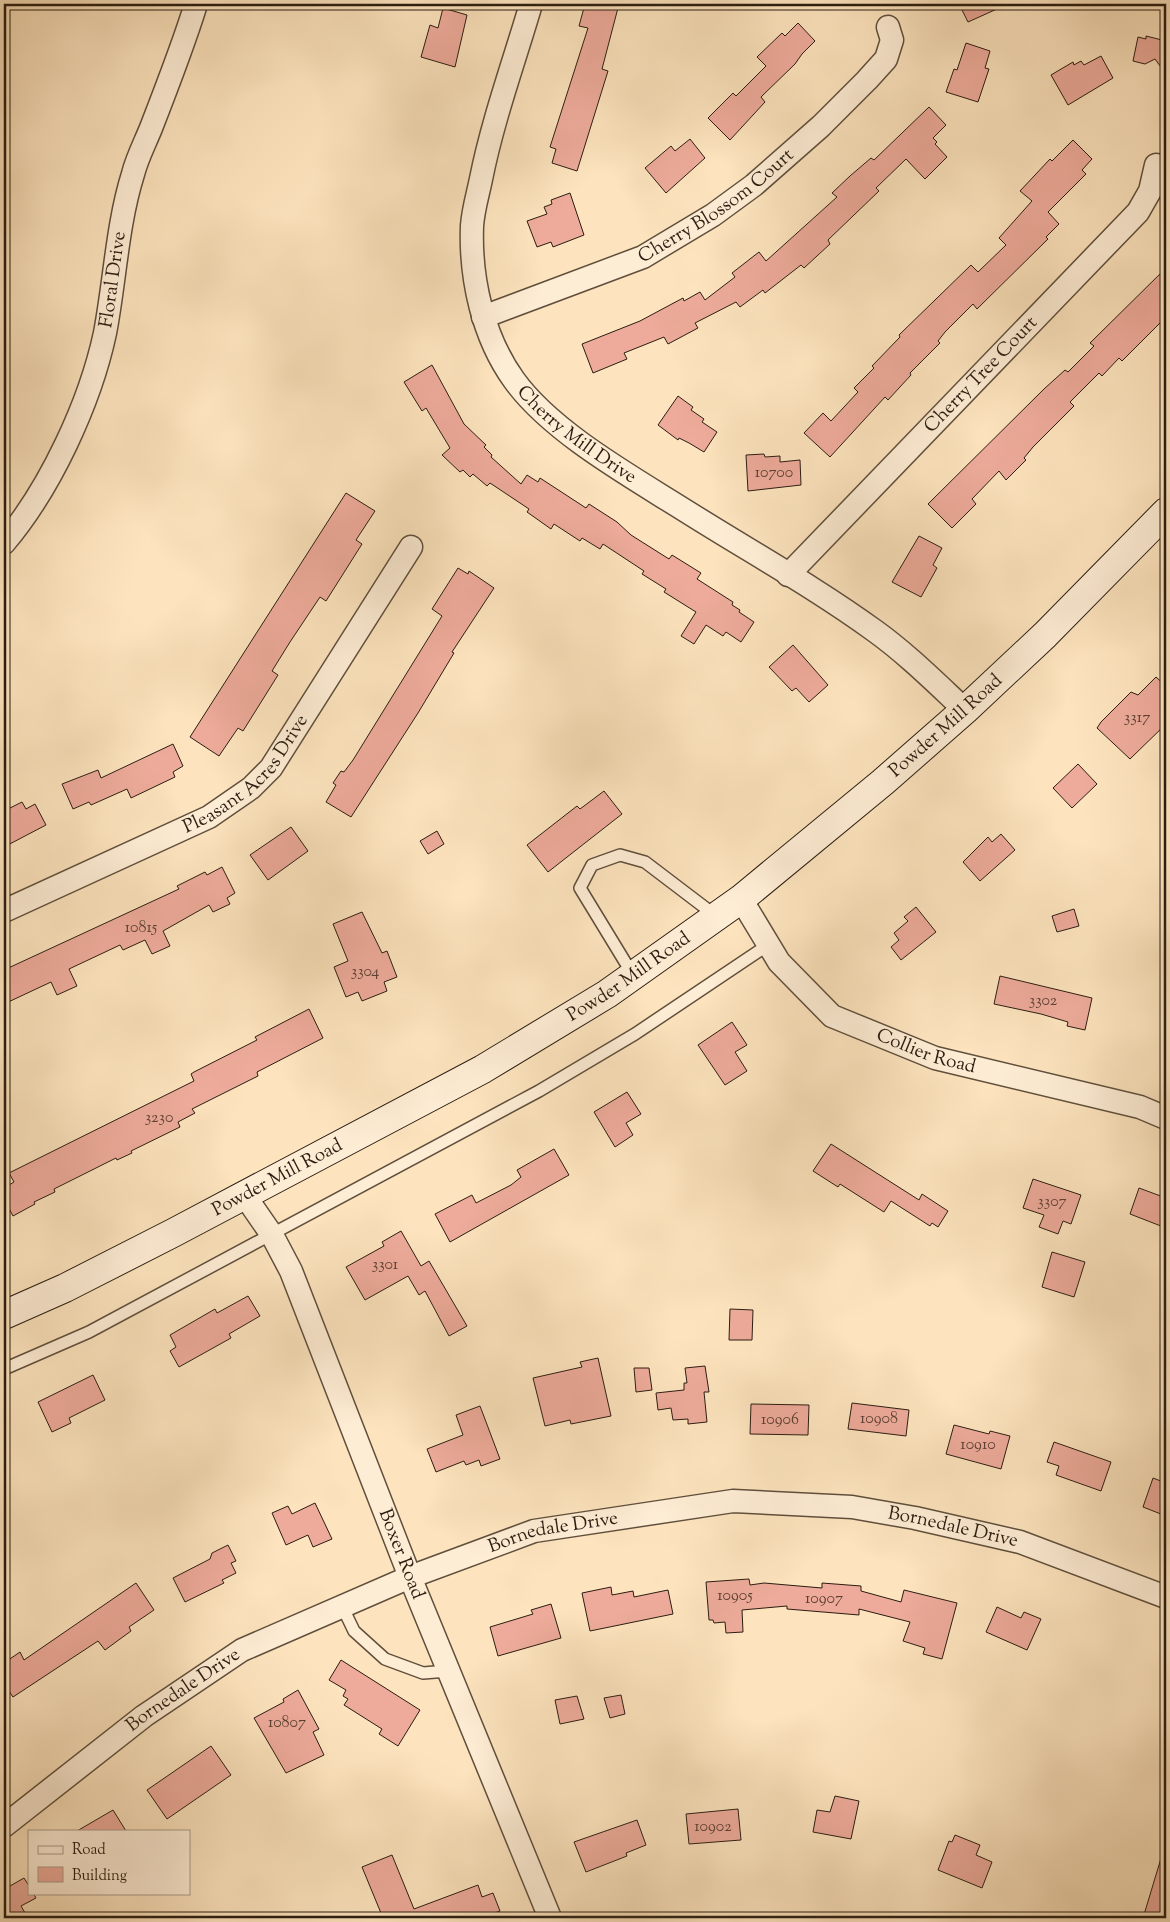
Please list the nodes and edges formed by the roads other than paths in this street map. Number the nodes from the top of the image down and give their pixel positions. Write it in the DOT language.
graph roads {
  1 [pos="196,4"];
  2 [pos="531,4"];
  3 [pos="888,27"];
  4 [pos="1156,165"];
  5 [pos="483,317"];
  6 [pos="1166,512"];
  7 [pos="4,542"];
  8 [pos="411,547"];
  9 [pos="788,575"];
  10 [pos="965,710"];
  11 [pos="741,899"];
  12 [pos="4,911"];
  13 [pos="716,916"];
  14 [pos="768,945"];
  15 [pos="634,975"];
  16 [pos="1166,1118"];
  17 [pos="245,1196"];
  18 [pos="272,1235"];
  19 [pos="4,1315"];
  20 [pos="4,1368"];
  21 [pos="410,1577"];
  22 [pos="1166,1597"];
  23 [pos="342,1606"];
  24 [pos="448,1671"];
  25 [pos="4,1826"];
  26 [pos="550,1918"];
  1 -- 7 [label="street, Floral Drive"];
  2 -- 5 [label="street, Cherry Mill Drive"];
  3 -- 5 [label="street, Cherry Blossom Court"];
  4 -- 9 [label="street, Cherry Tree Court"];
  5 -- 9 [label="street, Cherry Mill Drive"];
  6 -- 10 [label="main road, Powder Mill Road"];
  8 -- 12 [label="street, Pleasant Acres Drive"];
  9 -- 10 [label="street, Cherry Mill Drive"];
  10 -- 11 [label="main road, Powder Mill Road"];
  11 -- 13 [label="main road, Powder Mill Road"];
  11 -- 14 [label="street, Collier Road"];
  13 -- 15 [label="main road, Powder Mill Road"];
  13 -- 15 [label="lane"];
  14 -- 16 [label="street, Collier Road"];
  14 -- 18 [label="lane"];
  15 -- 17 [label="main road, Powder Mill Road"];
  17 -- 18 [label="street, Boxer Road"];
  17 -- 19 [label="main road, Powder Mill Road"];
  18 -- 20 [label="lane"];
  18 -- 21 [label="street, Boxer Road"];
  21 -- 22 [label="street, Bornedale Drive"];
  21 -- 23 [label="street, Bornedale Drive"];
  21 -- 24 [label="street, Boxer Road"];
  23 -- 24 [label="lane"];
  23 -- 25 [label="street, Bornedale Drive"];
  24 -- 26 [label="street, Boxer Road"];
}
